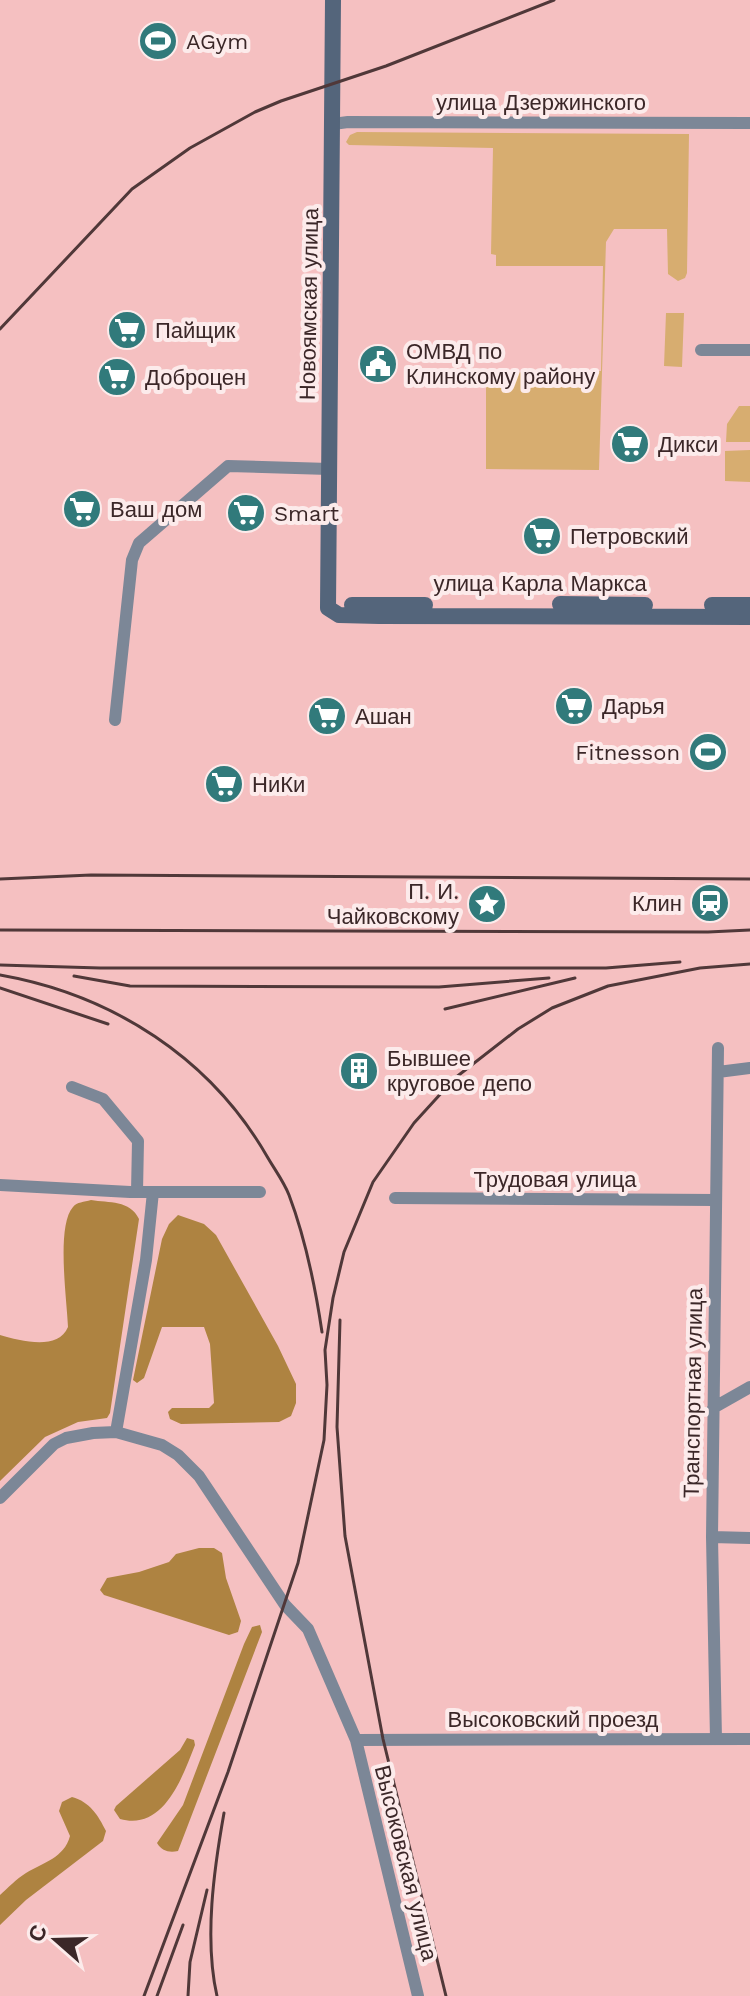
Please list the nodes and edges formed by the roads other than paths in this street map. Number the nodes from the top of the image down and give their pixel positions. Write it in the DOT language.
graph roads {
  1 [pos="333,0"];
  2 [pos="750,123"];
  3 [pos="333,124"];
  4 [pos="701,350"];
  5 [pos="750,350"];
  6 [pos="329,469"];
  7 [pos="750,605"];
  8 [pos="330,610"];
  9 [pos="750,617"];
  10 [pos="115,720"];
  11 [pos="718,1048"];
  12 [pos="750,1068"];
  13 [pos="718,1072"];
  14 [pos="72,1087"];
  15 [pos="0,1185"];
  16 [pos="137,1192"];
  17 [pos="153,1192"];
  18 [pos="260,1192"];
  19 [pos="395,1198"];
  20 [pos="715,1200"];
  21 [pos="750,1387"];
  22 [pos="713,1408"];
  23 [pos="116,1432"];
  24 [pos="0,1498"];
  25 [pos="712,1537"];
  26 [pos="750,1538"];
  27 [pos="716,1739"];
  28 [pos="750,1739"];
  29 [pos="356,1740"];
  30 [pos="418,1996"];
  1 -- 3 [label="street, Новоямская улица"];
  2 -- 3 [label="street, улица Дзержинского"];
  3 -- 6 [label="street, Новоямская улица"];
  4 -- 5 [label="street"];
  6 -- 8 [label="street, Новоямская улица"];
  6 -- 10 [label="street"];
  7 -- 8 [label="street, улица Карла Маркса"];
  8 -- 9 [label="street, улица Карла Маркса"];
  11 -- 13 [label="street, Транспортная улица"];
  12 -- 13 [label="street"];
  13 -- 20 [label="street, Транспортная улица"];
  14 -- 16 [label="street"];
  15 -- 16 [label="street"];
  16 -- 17 [label="street"];
  17 -- 18 [label="street"];
  17 -- 23 [label="street"];
  19 -- 20 [label="street, Трудовая улица"];
  20 -- 22 [label="street, Транспортная улица"];
  21 -- 22 [label="street"];
  22 -- 25 [label="street, Транспортная улица"];
  23 -- 24 [label="street"];
  23 -- 29 [label="street, Высоковская улица"];
  25 -- 26 [label="street"];
  25 -- 27 [label="street, Транспортная улица"];
  27 -- 28 [label="street, Высоковский проезд"];
  27 -- 29 [label="street, Высоковский проезд"];
  29 -- 30 [label="street, Высоковская улица"];
}
